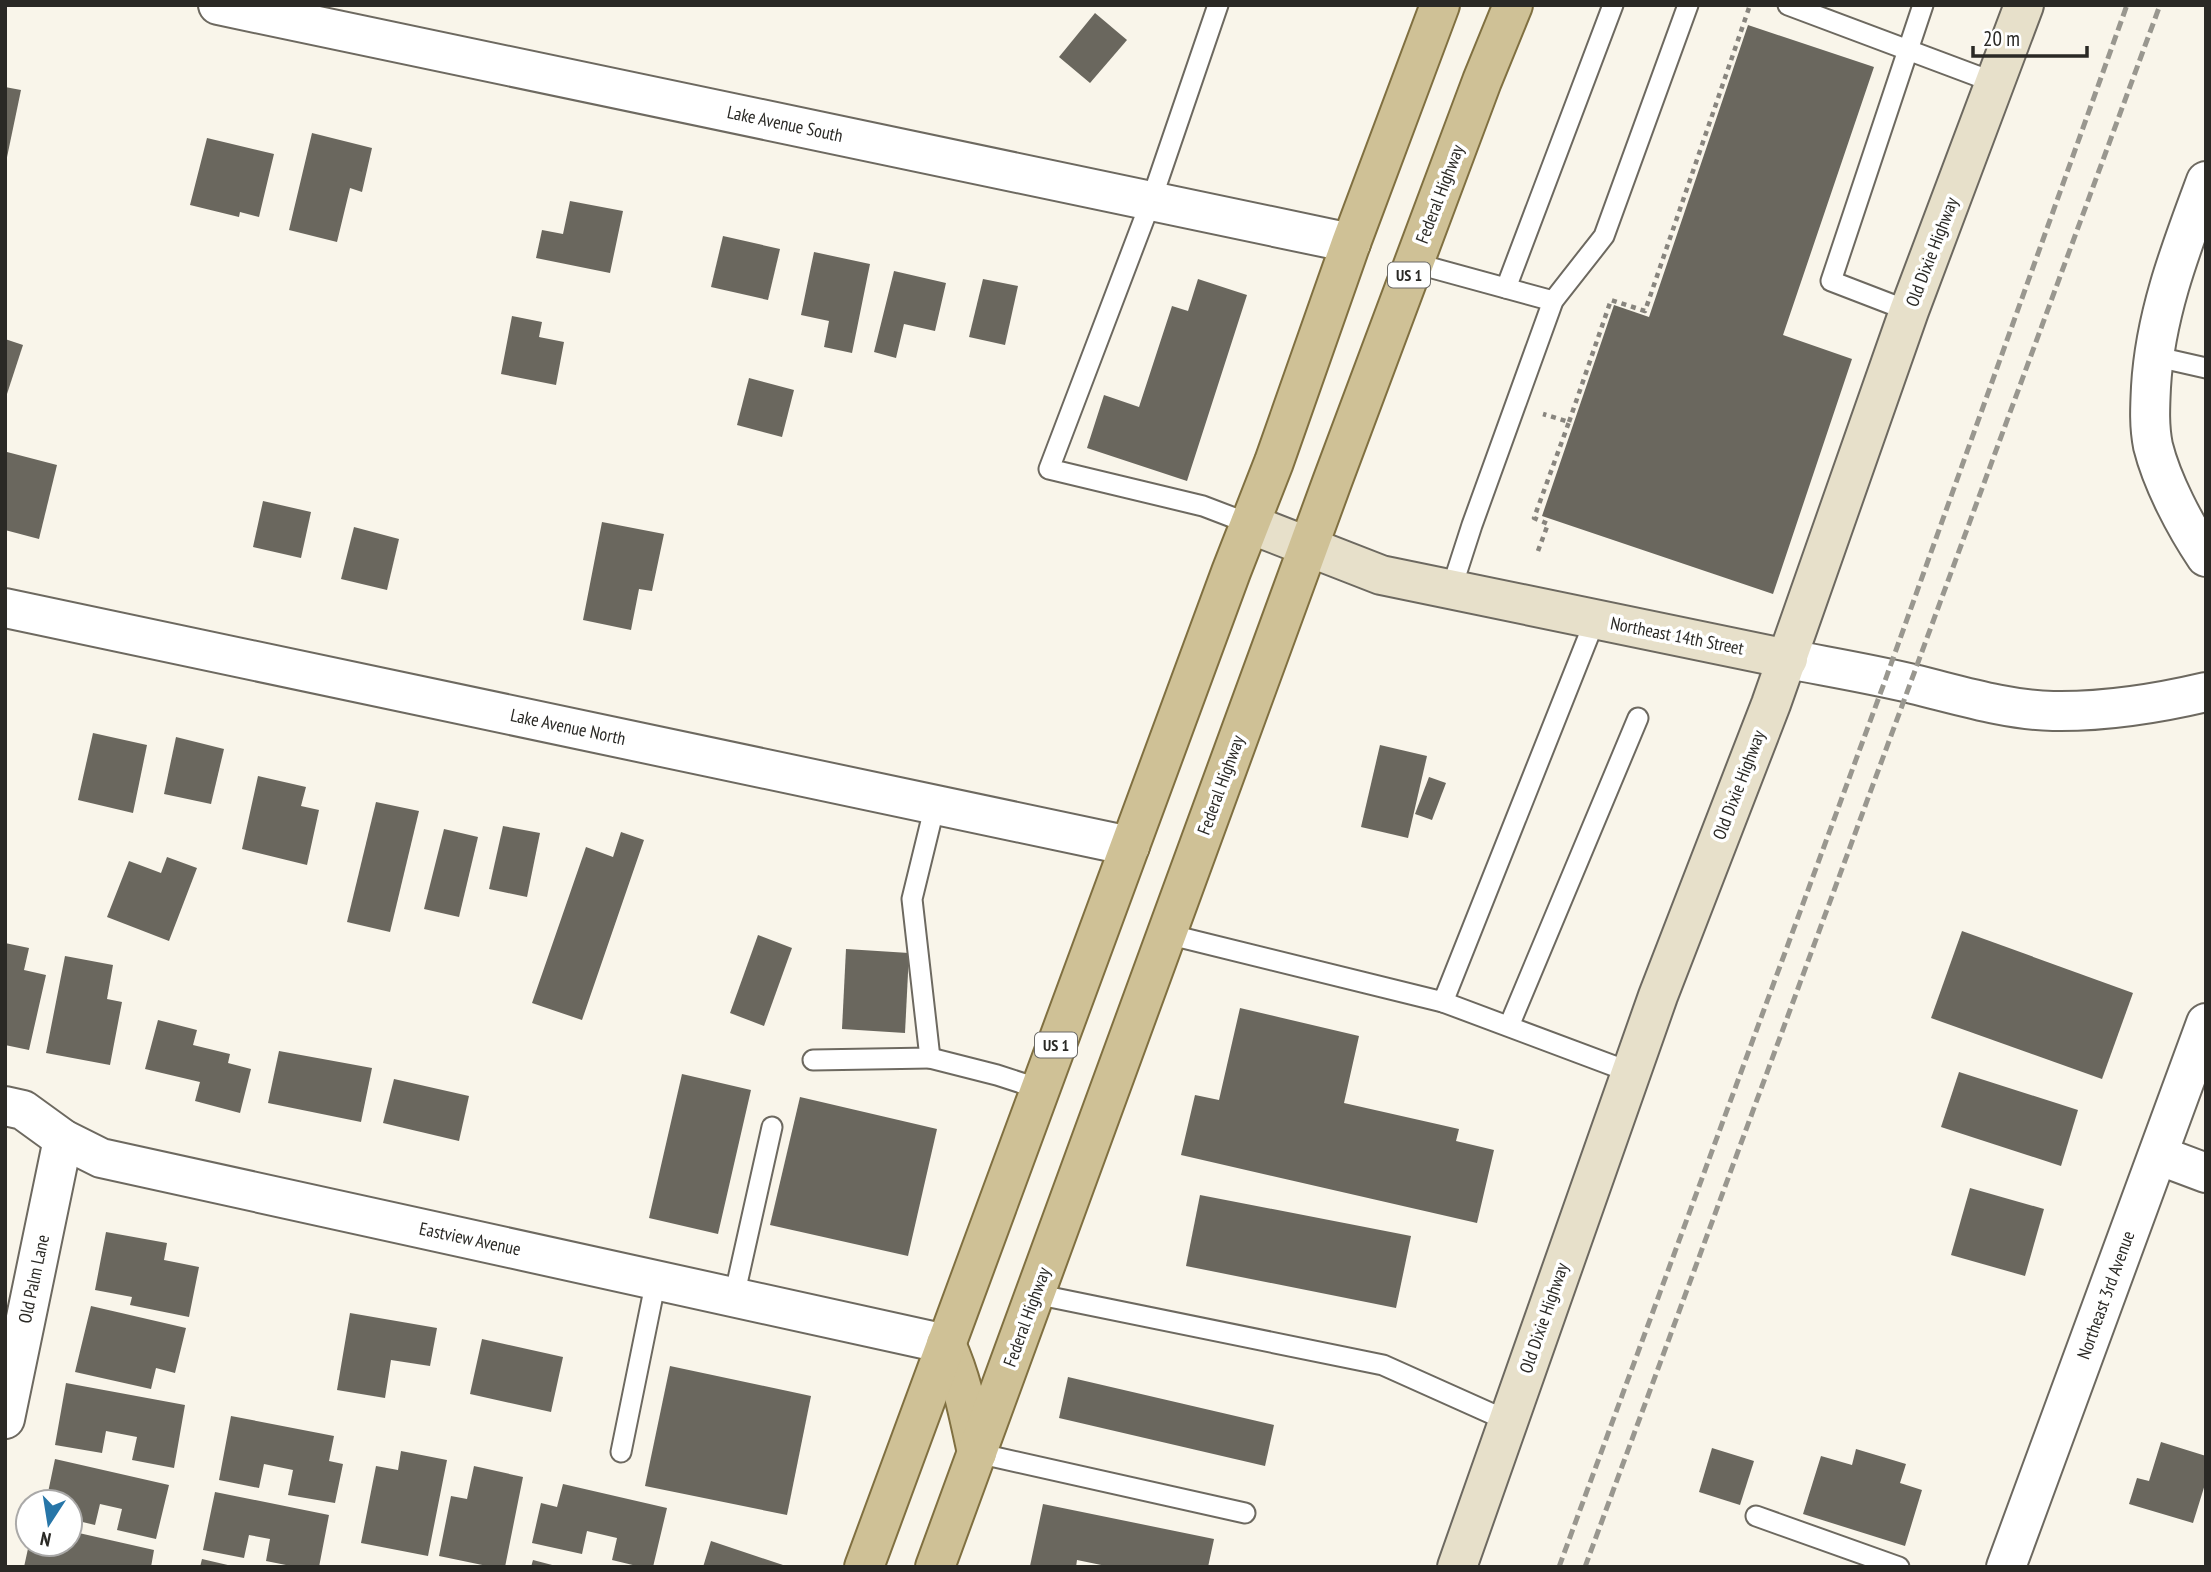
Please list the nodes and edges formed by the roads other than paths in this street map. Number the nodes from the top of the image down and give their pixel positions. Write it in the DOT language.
graph roads {
  1 [pos="218,5"];
  2 [pos="1218,5"];
  3 [pos="1440,5"];
  4 [pos="1513,5"];
  5 [pos="1613,5"];
  6 [pos="1688,5"];
  7 [pos="1788,5"];
  8 [pos="1923,5"];
  9 [pos="2024,5"];
  10 [pos="1907,49"];
  11 [pos="1996,83"];
  12 [pos="2206,181"];
  13 [pos="1151,201"];
  14 [pos="1351,243"];
  15 [pos="1414,263"];
  16 [pos="1506,288"];
  17 [pos="1553,302"];
  18 [pos="1909,310"];
  19 [pos="2152,356"];
  20 [pos="2206,368"];
  21 [pos="1250,524"];
  22 [pos="1309,547"];
  23 [pos="2206,557"];
  24 [pos="1451,590"];
  25 [pos="5,608"];
  26 [pos="1595,620"];
  27 [pos="1787,659"];
  28 [pos="2206,692"];
  29 [pos="2113,710"];
  30 [pos="2206,713"];
  31 [pos="1638,718"];
  32 [pos="935,804"];
  33 [pos="1130,846"];
  34 [pos="1167,934"];
  35 [pos="1443,1002"];
  36 [pos="2206,1023"];
  37 [pos="1509,1026"];
  38 [pos="930,1058"];
  39 [pos="813,1060"];
  40 [pos="1630,1072"];
  41 [pos="1040,1089"];
  42 [pos="5,1106"];
  43 [pos="772,1127"];
  44 [pos="63,1139"];
  45 [pos="2158,1156"];
  46 [pos="2206,1173"];
  47 [pos="656,1280"];
  48 [pos="1035,1294"];
  49 [pos="734,1297"];
  50 [pos="946,1344"];
  51 [pos="5,1419"];
  52 [pos="1508,1421"];
  53 [pos="621,1452"];
  54 [pos="977,1453"];
  55 [pos="1245,1513"];
  56 [pos="1756,1516"];
  57 [pos="864,1567"];
  58 [pos="935,1567"];
  59 [pos="1457,1567"];
  60 [pos="1899,1567"];
  61 [pos="2006,1567"];
  1 -- 13 [label="street, Lake Avenue South"];
  2 -- 13 [label="lane"];
  3 -- 14 [label="main road, US 1"];
  4 -- 15 [label="main road, Federal Highway / US 1"];
  5 -- 16 [label="lane"];
  6 -- 17 [label="lane"];
  7 -- 10 [label="lane"];
  8 -- 10 [label="lane"];
  9 -- 11 [label="street, Old Dixie Highway"];
  10 -- 11 [label="lane"];
  10 -- 18 [label="lane"];
  11 -- 18 [label="street, Old Dixie Highway"];
  12 -- 19 [label="street"];
  13 -- 14 [label="street, Lake Avenue South"];
  13 -- 21 [label="lane"];
  14 -- 21 [label="main road, US 1"];
  15 -- 16 [label="lane"];
  15 -- 22 [label="main road, Federal Highway / US 1"];
  16 -- 17 [label="lane"];
  17 -- 24 [label="lane"];
  18 -- 27 [label="street, Old Dixie Highway"];
  19 -- 20 [label="lane"];
  19 -- 23 [label="street"];
  21 -- 22 [label="street, Northeast 14th Street"];
  21 -- 33 [label="main road, US 1"];
  22 -- 24 [label="street, Northeast 14th Street"];
  22 -- 34 [label="main road, Federal Highway / US 1"];
  24 -- 26 [label="street, Northeast 14th Street"];
  25 -- 32 [label="street, Lake Avenue North"];
  26 -- 27 [label="street, Northeast 14th Street"];
  26 -- 35 [label="lane"];
  27 -- 29 [label="street, Northeast 14th Street"];
  27 -- 40 [label="street, Old Dixie Highway"];
  28 -- 29 [label="street, Northeast 14th Street"];
  29 -- 30 [label="street, Northeast 14th Street"];
  31 -- 37 [label="lane"];
  32 -- 33 [label="street, Lake Avenue North"];
  32 -- 38 [label="lane"];
  33 -- 41 [label="main road, US 1"];
  34 -- 35 [label="lane"];
  34 -- 48 [label="main road, Federal Highway / US 1"];
  35 -- 37 [label="lane"];
  36 -- 45 [label="street, Northeast 3rd Avenue"];
  37 -- 40 [label="lane"];
  38 -- 39 [label="lane"];
  38 -- 41 [label="lane"];
  40 -- 52 [label="street, Old Dixie Highway"];
  41 -- 50 [label="main road, US 1"];
  42 -- 44 [label="street, Eastview Avenue"];
  43 -- 49 [label="lane"];
  44 -- 47 [label="street, Eastview Avenue"];
  44 -- 51 [label="street, Old Palm Lane"];
  45 -- 46 [label="street"];
  45 -- 61 [label="street, Northeast 3rd Avenue"];
  47 -- 49 [label="street, Eastview Avenue"];
  47 -- 53 [label="lane"];
  48 -- 52 [label="lane"];
  48 -- 54 [label="main road, Federal Highway / US 1"];
  49 -- 50 [label="street, Eastview Avenue"];
  50 -- 54 [label="main road"];
  50 -- 57 [label="main road, US 1"];
  52 -- 59 [label="street, Old Dixie Highway"];
  54 -- 55 [label="lane"];
  54 -- 58 [label="main road, Federal Highway / US 1"];
  56 -- 60 [label="lane"];
}
